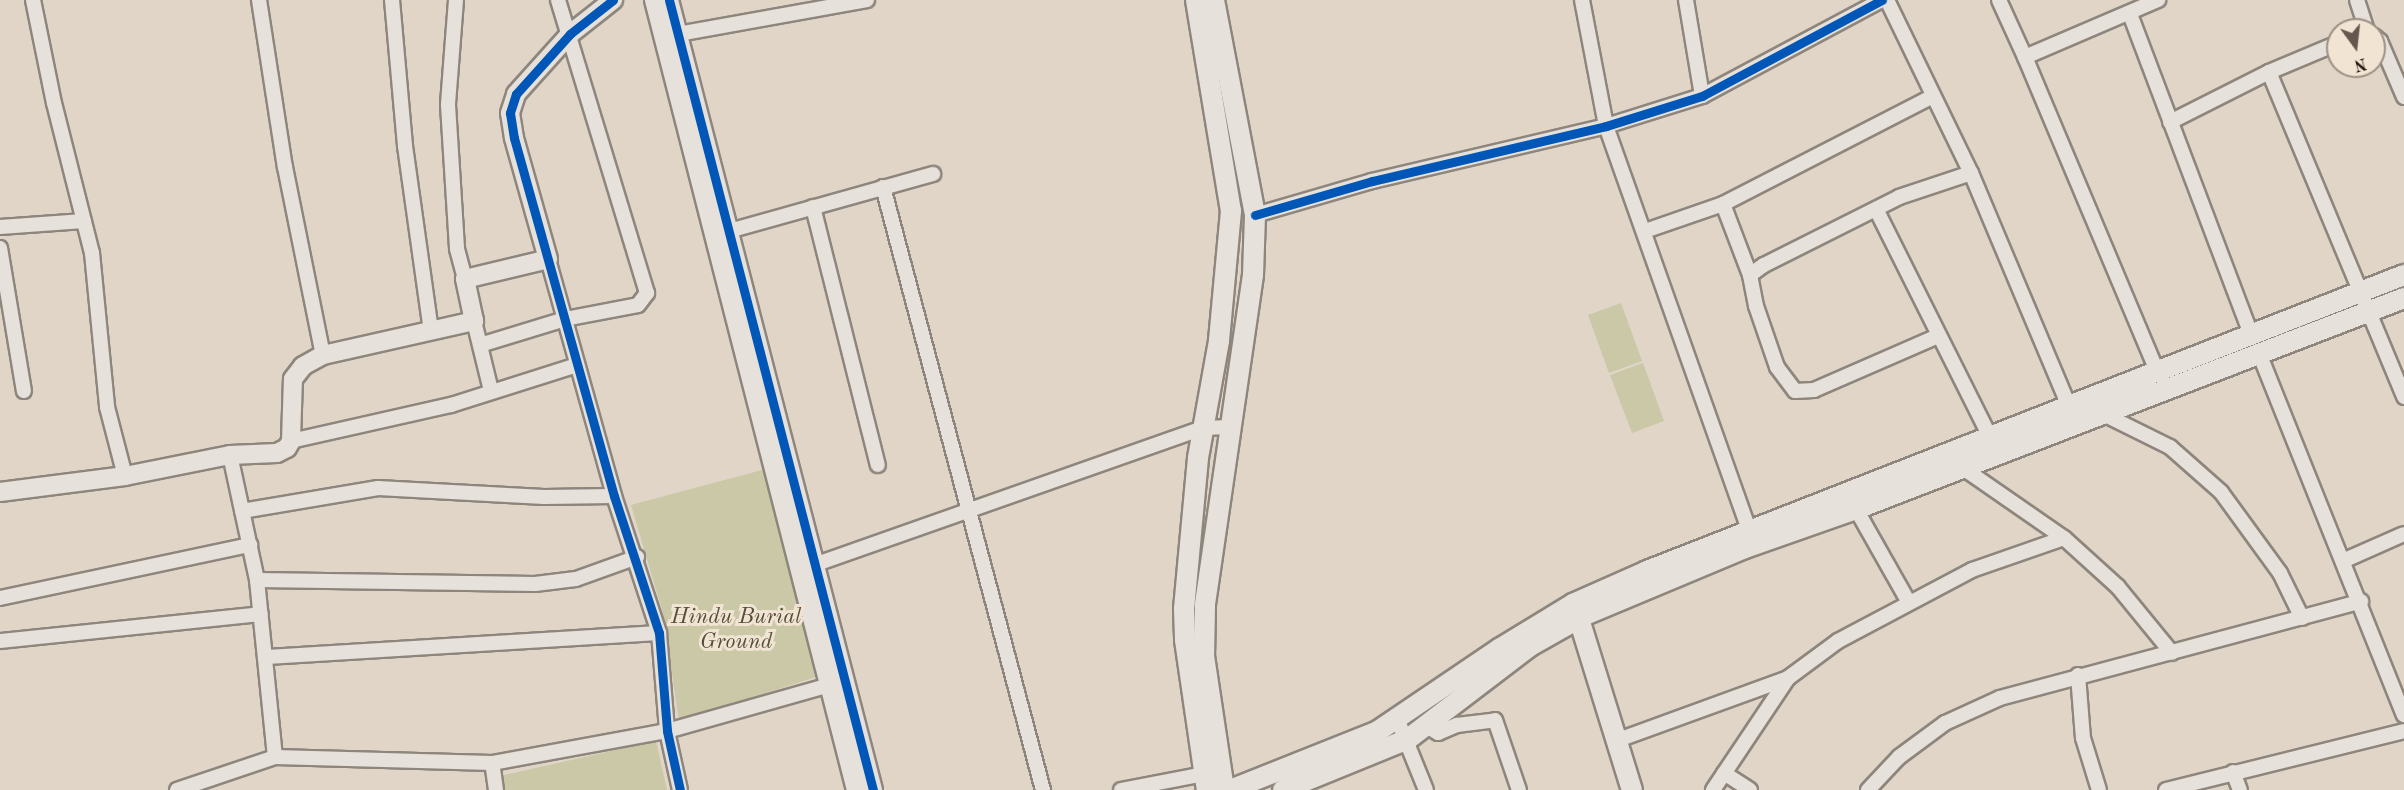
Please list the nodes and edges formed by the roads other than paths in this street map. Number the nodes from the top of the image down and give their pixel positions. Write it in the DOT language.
graph roads {
  1 [pos="33,0"];
  2 [pos="259,0"];
  3 [pos="392,0"];
  4 [pos="456,0"];
  5 [pos="558,0"];
  6 [pos="613,0"];
  7 [pos="654,0"];
  8 [pos="669,0"];
  9 [pos="867,0"];
  10 [pos="1196,0"];
  11 [pos="1214,0"];
  12 [pos="1582,0"];
  13 [pos="1686,0"];
  14 [pos="1881,0"];
  15 [pos="1887,0"];
  16 [pos="1999,0"];
  17 [pos="2158,0"];
  18 [pos="2357,0"];
  19 [pos="819,4"];
  20 [pos="2130,14"];
  21 [pos="2363,18"];
  22 [pos="570,34"];
  23 [pos="678,34"];
  24 [pos="2326,48"];
  25 [pos="2386,55"];
  26 [pos="2025,57"];
  27 [pos="2269,72"];
  28 [pos="1702,96"];
  29 [pos="1933,96"];
  30 [pos="2404,97"];
  31 [pos="2170,122"];
  32 [pos="1606,126"];
  33 [pos="1971,173"];
  34 [pos="933,174"];
  35 [pos="883,187"];
  36 [pos="1723,204"];
  37 [pos="813,207"];
  38 [pos="1876,209"];
  39 [pos="1255,215"];
  40 [pos="84,221"];
  41 [pos="0,227"];
  42 [pos="729,231"];
  43 [pos="1645,231"];
  44 [pos="0,248"];
  45 [pos="548,259"];
  46 [pos="1750,275"];
  47 [pos="2404,275"];
  48 [pos="465,279"];
  49 [pos="2360,291"];
  50 [pos="5,297"];
  51 [pos="2404,298"];
  52 [pos="2369,311"];
  53 [pos="565,319"];
  54 [pos="474,321"];
  55 [pos="431,330"];
  56 [pos="2251,334"];
  57 [pos="1938,336"];
  58 [pos="480,345"];
  59 [pos="2259,353"];
  60 [pos="323,355"];
  61 [pos="577,365"];
  62 [pos="2157,371"];
  63 [pos="24,391"];
  64 [pos="491,391"];
  65 [pos="2404,397"];
  66 [pos="2074,404"];
  67 [pos="2104,412"];
  68 [pos="1229,427"];
  69 [pos="1203,428"];
  70 [pos="1990,437"];
  71 [pos="291,441"];
  72 [pos="230,455"];
  73 [pos="878,465"];
  74 [pos="1960,466"];
  75 [pos="125,476"];
  76 [pos="0,492"];
  77 [pos="614,496"];
  78 [pos="1856,509"];
  79 [pos="242,511"];
  80 [pos="966,511"];
  81 [pos="2404,534"];
  82 [pos="1752,538"];
  83 [pos="2064,538"];
  84 [pos="250,545"];
  85 [pos="637,557"];
  86 [pos="2344,560"];
  87 [pos="807,567"];
  88 [pos="258,580"];
  89 [pos="0,598"];
  90 [pos="1908,601"];
  91 [pos="2361,601"];
  92 [pos="1576,612"];
  93 [pos="261,614"];
  94 [pos="2302,618"];
  95 [pos="659,633"];
  96 [pos="0,641"];
  97 [pos="2172,652"];
  98 [pos="266,657"];
  99 [pos="2078,675"];
  100 [pos="1788,678"];
  101 [pos="830,685"];
  102 [pos="2404,715"];
  103 [pos="1398,721"];
  104 [pos="1426,726"];
  105 [pos="667,731"];
  106 [pos="2404,731"];
  107 [pos="1408,739"];
  108 [pos="1618,740"];
  109 [pos="275,757"];
  110 [pos="492,763"];
  111 [pos="2233,772"];
  112 [pos="1724,773"];
  113 [pos="1205,782"];
  114 [pos="1883,785"];
  115 [pos="202,787"];
  116 [pos="177,790"];
  117 [pos="496,790"];
  118 [pos="680,790"];
  119 [pos="856,790"];
  120 [pos="873,790"];
  121 [pos="1042,790"];
  122 [pos="1121,790"];
  123 [pos="1224,790"];
  124 [pos="1230,790"];
  125 [pos="1283,790"];
  126 [pos="1426,790"];
  127 [pos="1520,790"];
  128 [pos="1632,790"];
  129 [pos="1713,790"];
  130 [pos="1750,790"];
  131 [pos="1868,790"];
  132 [pos="2099,790"];
  133 [pos="2166,790"];
  134 [pos="2240,790"];
  1 -- 40 [label="street"];
  2 -- 60 [label="street"];
  3 -- 55 [label="street"];
  4 -- 48 [label="street"];
  5 -- 22 [label="street"];
  6 -- 22 [label="street"];
  7 -- 87 [label="street"];
  8 -- 23 [label="street"];
  9 -- 19 [label="street"];
  10 -- 69 [label="main road"];
  11 -- 39 [label="main road"];
  12 -- 32 [label="street"];
  13 -- 28 [label="street"];
  14 -- 28 [label="street"];
  15 -- 29 [label="street"];
  16 -- 26 [label="street"];
  17 -- 20 [label="street"];
  18 -- 21 [label="street"];
  19 -- 23 [label="street"];
  20 -- 26 [label="street"];
  20 -- 31 [label="street"];
  22 -- 45 [label="street"];
  22 -- 53 [label="street"];
  23 -- 42 [label="street"];
  24 -- 27 [label="street"];
  25 -- 30 [label="street"];
  26 -- 62 [label="street"];
  27 -- 31 [label="street"];
  27 -- 49 [label="street"];
  28 -- 32 [label="street"];
  29 -- 33 [label="street"];
  29 -- 36 [label="street"];
  31 -- 56 [label="street"];
  32 -- 39 [label="street"];
  32 -- 43 [label="street"];
  33 -- 38 [label="street"];
  33 -- 66 [label="street"];
  34 -- 35 [label="street"];
  35 -- 37 [label="street"];
  35 -- 80 [label="street"];
  36 -- 43 [label="street"];
  36 -- 46 [label="street"];
  37 -- 42 [label="street"];
  37 -- 73 [label="street"];
  38 -- 46 [label="street"];
  38 -- 57 [label="street"];
  39 -- 68 [label="main road"];
  40 -- 41 [label="street"];
  40 -- 75 [label="street"];
  42 -- 87 [label="street"];
  43 -- 82 [label="street"];
  44 -- 50 [label="street"];
  45 -- 48 [label="street"];
  45 -- 53 [label="street"];
  46 -- 57 [label="street"];
  47 -- 49 [label="main road"];
  48 -- 54 [label="street"];
  49 -- 52 [label="street"];
  49 -- 56 [label="main road"];
  50 -- 63 [label="street"];
  51 -- 52 [label="main road"];
  52 -- 59 [label="main road"];
  52 -- 65 [label="street"];
  53 -- 58 [label="street"];
  53 -- 61 [label="street"];
  54 -- 55 [label="street"];
  54 -- 58 [label="street"];
  55 -- 60 [label="street"];
  56 -- 62 [label="main road"];
  57 -- 70 [label="street"];
  58 -- 64 [label="street"];
  59 -- 67 [label="main road"];
  59 -- 86 [label="street"];
  60 -- 71 [label="street"];
  61 -- 64 [label="street"];
  61 -- 77 [label="street"];
  62 -- 66 [label="main road"];
  64 -- 71 [label="street"];
  66 -- 67 [label="street"];
  66 -- 70 [label="main road"];
  67 -- 74 [label="main road"];
  67 -- 94 [label="street"];
  68 -- 69 [label="street"];
  68 -- 123 [label="main road"];
  69 -- 80 [label="street"];
  69 -- 113 [label="main road"];
  70 -- 82 [label="main road"];
  71 -- 72 [label="street"];
  72 -- 75 [label="street"];
  72 -- 79 [label="street"];
  74 -- 78 [label="main road"];
  74 -- 83 [label="street"];
  75 -- 76 [label="street"];
  77 -- 79 [label="street"];
  77 -- 85 [label="street"];
  78 -- 82 [label="main road"];
  78 -- 90 [label="street"];
  79 -- 84 [label="street"];
  80 -- 87 [label="street"];
  80 -- 121 [label="street"];
  81 -- 86 [label="street"];
  82 -- 92 [label="main road"];
  83 -- 90 [label="street"];
  83 -- 97 [label="street"];
  84 -- 88 [label="street"];
  84 -- 89 [label="street"];
  85 -- 88 [label="street"];
  85 -- 95 [label="street"];
  86 -- 91 [label="street"];
  87 -- 101 [label="street"];
  87 -- 120 [label="street"];
  88 -- 93 [label="street"];
  90 -- 100 [label="street"];
  91 -- 94 [label="street"];
  91 -- 102 [label="street"];
  92 -- 103 [label="main road"];
  92 -- 104 [label="main road"];
  92 -- 108 [label="main road"];
  93 -- 96 [label="street"];
  93 -- 98 [label="street"];
  94 -- 97 [label="street"];
  95 -- 98 [label="street"];
  95 -- 105 [label="street"];
  97 -- 99 [label="street"];
  98 -- 109 [label="street"];
  99 -- 114 [label="street"];
  99 -- 132 [label="street"];
  100 -- 108 [label="street"];
  100 -- 112 [label="street"];
  101 -- 105 [label="street"];
  101 -- 119 [label="street"];
  103 -- 107 [label="street"];
  103 -- 124 [label="main road"];
  104 -- 107 [label="main road"];
  104 -- 127 [label="street"];
  105 -- 110 [label="street"];
  105 -- 118 [label="street"];
  106 -- 111 [label="street"];
  107 -- 125 [label="main road"];
  107 -- 126 [label="street"];
  108 -- 128 [label="main road"];
  109 -- 110 [label="street"];
  109 -- 115 [label="street"];
  110 -- 117 [label="street"];
  111 -- 133 [label="street"];
  111 -- 134 [label="street"];
  112 -- 129 [label="street"];
  112 -- 130 [label="street"];
  113 -- 122 [label="street"];
  114 -- 131 [label="street"];
  115 -- 116 [label="street"];
}
